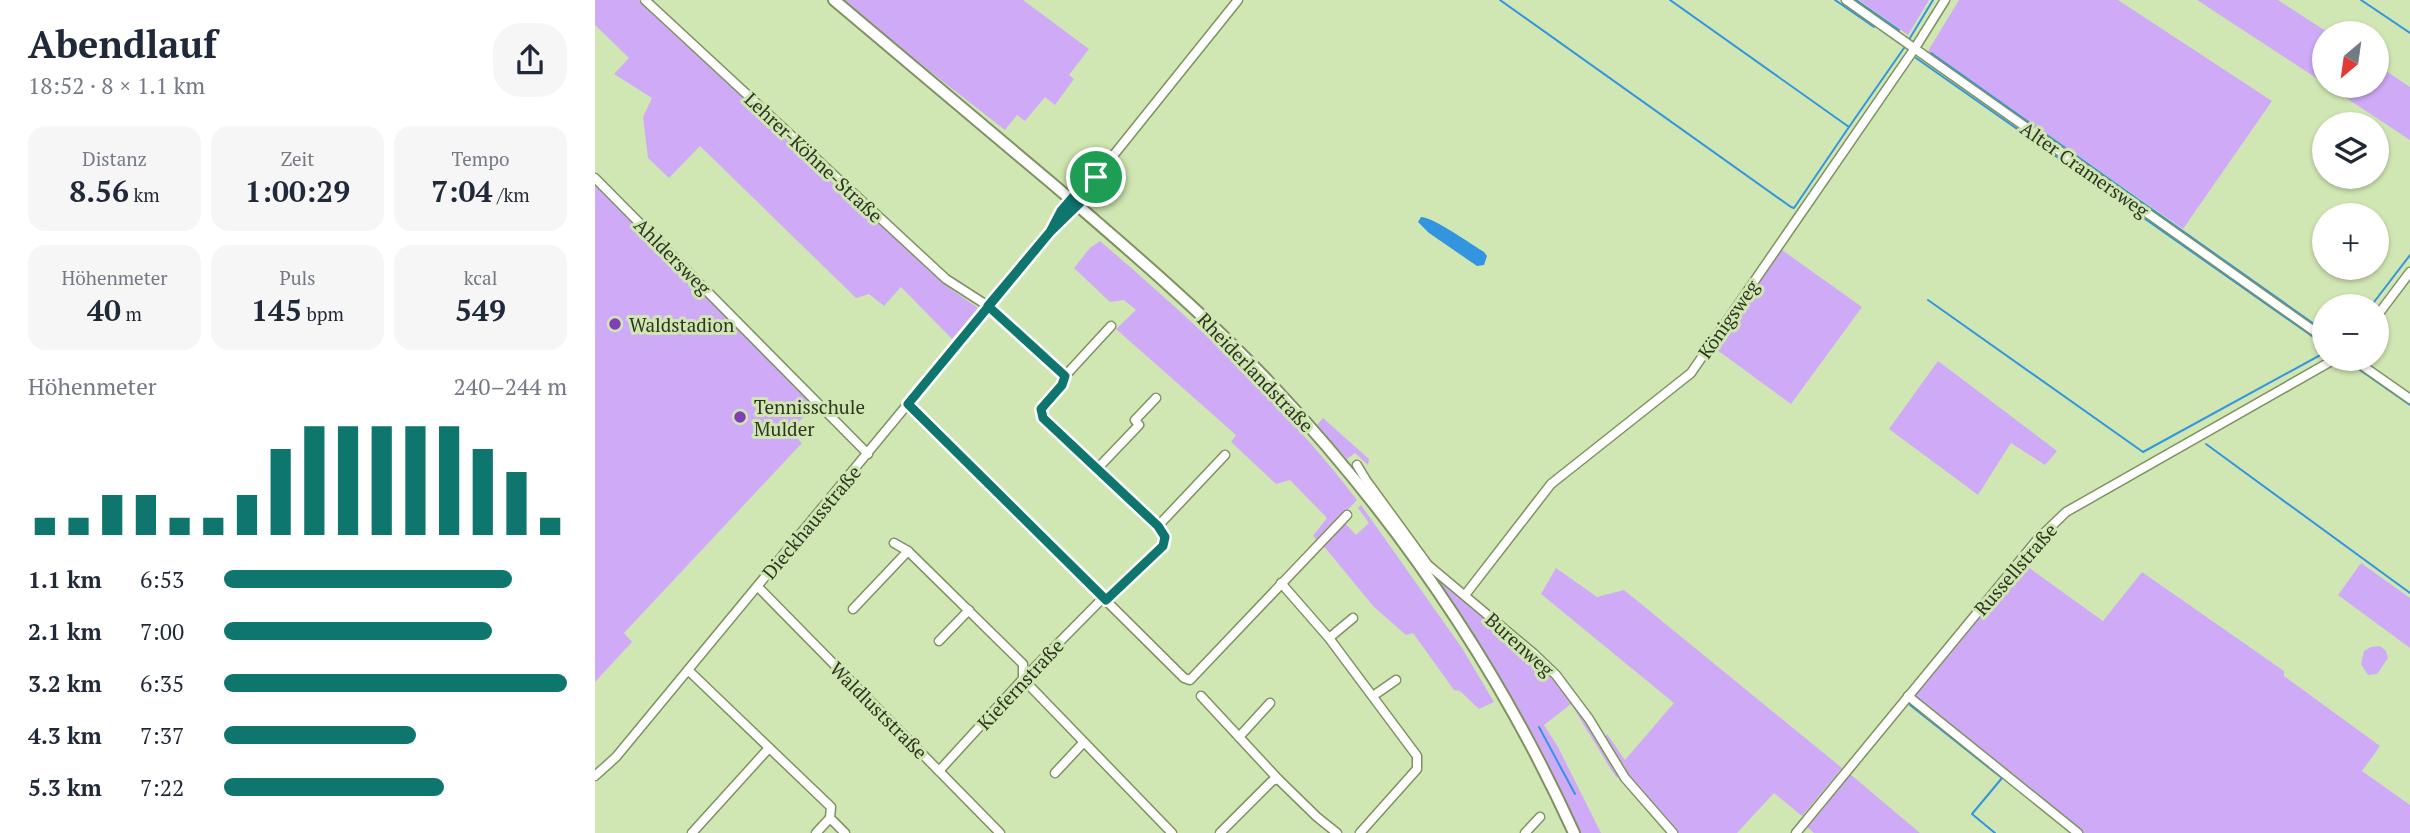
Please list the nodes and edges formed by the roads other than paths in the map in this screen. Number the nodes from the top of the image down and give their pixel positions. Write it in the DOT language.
graph roads {
  1 [pos="645,0"];
  2 [pos="834,0"];
  3 [pos="1238,0"];
  4 [pos="1846,0"];
  5 [pos="1945,0"];
  6 [pos="1915,48"];
  7 [pos="595,178"];
  8 [pos="1074,203"];
  9 [pos="2410,272"];
  10 [pos="2389,300"];
  11 [pos="988,306"];
  12 [pos="1111,326"];
  13 [pos="2312,329"];
  14 [pos="2314,371"];
  15 [pos="2370,371"];
  16 [pos="1065,376"];
  17 [pos="1156,398"];
  18 [pos="2410,399"];
  19 [pos="908,404"];
  20 [pos="868,454"];
  21 [pos="1224,455"];
  22 [pos="1357,465"];
  23 [pos="1097,469"];
  24 [pos="1347,515"];
  25 [pos="1158,526"];
  26 [pos="894,543"];
  27 [pos="908,551"];
  28 [pos="1281,583"];
  29 [pos="758,587"];
  30 [pos="1465,595"];
  31 [pos="1105,599"];
  32 [pos="853,609"];
  33 [pos="969,610"];
  34 [pos="1353,618"];
  35 [pos="1329,638"];
  36 [pos="939,640"];
  37 [pos="688,670"];
  38 [pos="1023,679"];
  39 [pos="1396,680"];
  40 [pos="1201,696"];
  41 [pos="1373,696"];
  42 [pos="1907,696"];
  43 [pos="1270,703"];
  44 [pos="1239,737"];
  45 [pos="1083,743"];
  46 [pos="769,748"];
  47 [pos="939,771"];
  48 [pos="1055,773"];
  49 [pos="595,776"];
  50 [pos="1278,779"];
  51 [pos="1540,817"];
  52 [pos="830,818"];
  53 [pos="692,833"];
  54 [pos="816,833"];
  55 [pos="845,833"];
  56 [pos="1000,833"];
  57 [pos="1172,833"];
  58 [pos="1220,833"];
  59 [pos="1337,833"];
  60 [pos="1360,833"];
  61 [pos="1525,833"];
  62 [pos="1574,833"];
  63 [pos="1673,833"];
  64 [pos="1796,833"];
  65 [pos="2078,833"];
  1 -- 11 [label="street, Lehrer-Köhne-Straße"];
  2 -- 8 [label="main road, Rheiderlandstraße"];
  3 -- 8 [label="street, Dieckhausstraße"];
  4 -- 6 [label="street, Alter Cramersweg"];
  5 -- 6 [label="street, Königsweg"];
  6 -- 13 [label="street, Alter Cramersweg"];
  6 -- 30 [label="street, Königsweg"];
  7 -- 20 [label="street, Ahldersweg"];
  8 -- 11 [label="street, Dieckhausstraße"];
  8 -- 62 [label="main road, Rheiderlandstraße"];
  9 -- 10 [label="street"];
  11 -- 16 [label="street, Lehrer-Köhne-Straße"];
  11 -- 19 [label="street, Dieckhausstraße"];
  12 -- 16 [label="street"];
  14 -- 42 [label="street, Russellstraße"];
  15 -- 18 [label="street"];
  16 -- 23 [label="street"];
  17 -- 23 [label="street"];
  19 -- 20 [label="street, Dieckhausstraße"];
  19 -- 31 [label="street"];
  20 -- 29 [label="street, Dieckhausstraße"];
  21 -- 25 [label="street"];
  22 -- 30 [label="street, Burenweg"];
  23 -- 25 [label="street"];
  24 -- 28 [label="street"];
  25 -- 31 [label="street, Kiefernstraße"];
  26 -- 27 [label="street"];
  27 -- 32 [label="street"];
  27 -- 33 [label="street"];
  28 -- 31 [label="street"];
  28 -- 35 [label="street"];
  29 -- 37 [label="street, Dieckhausstraße"];
  29 -- 47 [label="street, Waldluststraße"];
  30 -- 63 [label="street, Burenweg"];
  31 -- 38 [label="street, Kiefernstraße"];
  33 -- 36 [label="street"];
  33 -- 38 [label="street"];
  34 -- 35 [label="street"];
  35 -- 41 [label="street"];
  37 -- 46 [label="street"];
  37 -- 49 [label="street, Dieckhausstraße"];
  38 -- 45 [label="street"];
  38 -- 47 [label="street, Kiefernstraße"];
  39 -- 41 [label="street"];
  40 -- 44 [label="street"];
  41 -- 60 [label="street"];
  42 -- 64 [label="street, Russellstraße"];
  42 -- 65 [label="street"];
  43 -- 44 [label="street"];
  44 -- 50 [label="street"];
  45 -- 48 [label="street"];
  45 -- 57 [label="street"];
  46 -- 52 [label="street"];
  46 -- 53 [label="street"];
  47 -- 56 [label="street, Waldluststraße"];
  50 -- 58 [label="street"];
  50 -- 59 [label="street"];
  51 -- 61 [label="street"];
  52 -- 54 [label="street"];
  52 -- 55 [label="street"];
}
